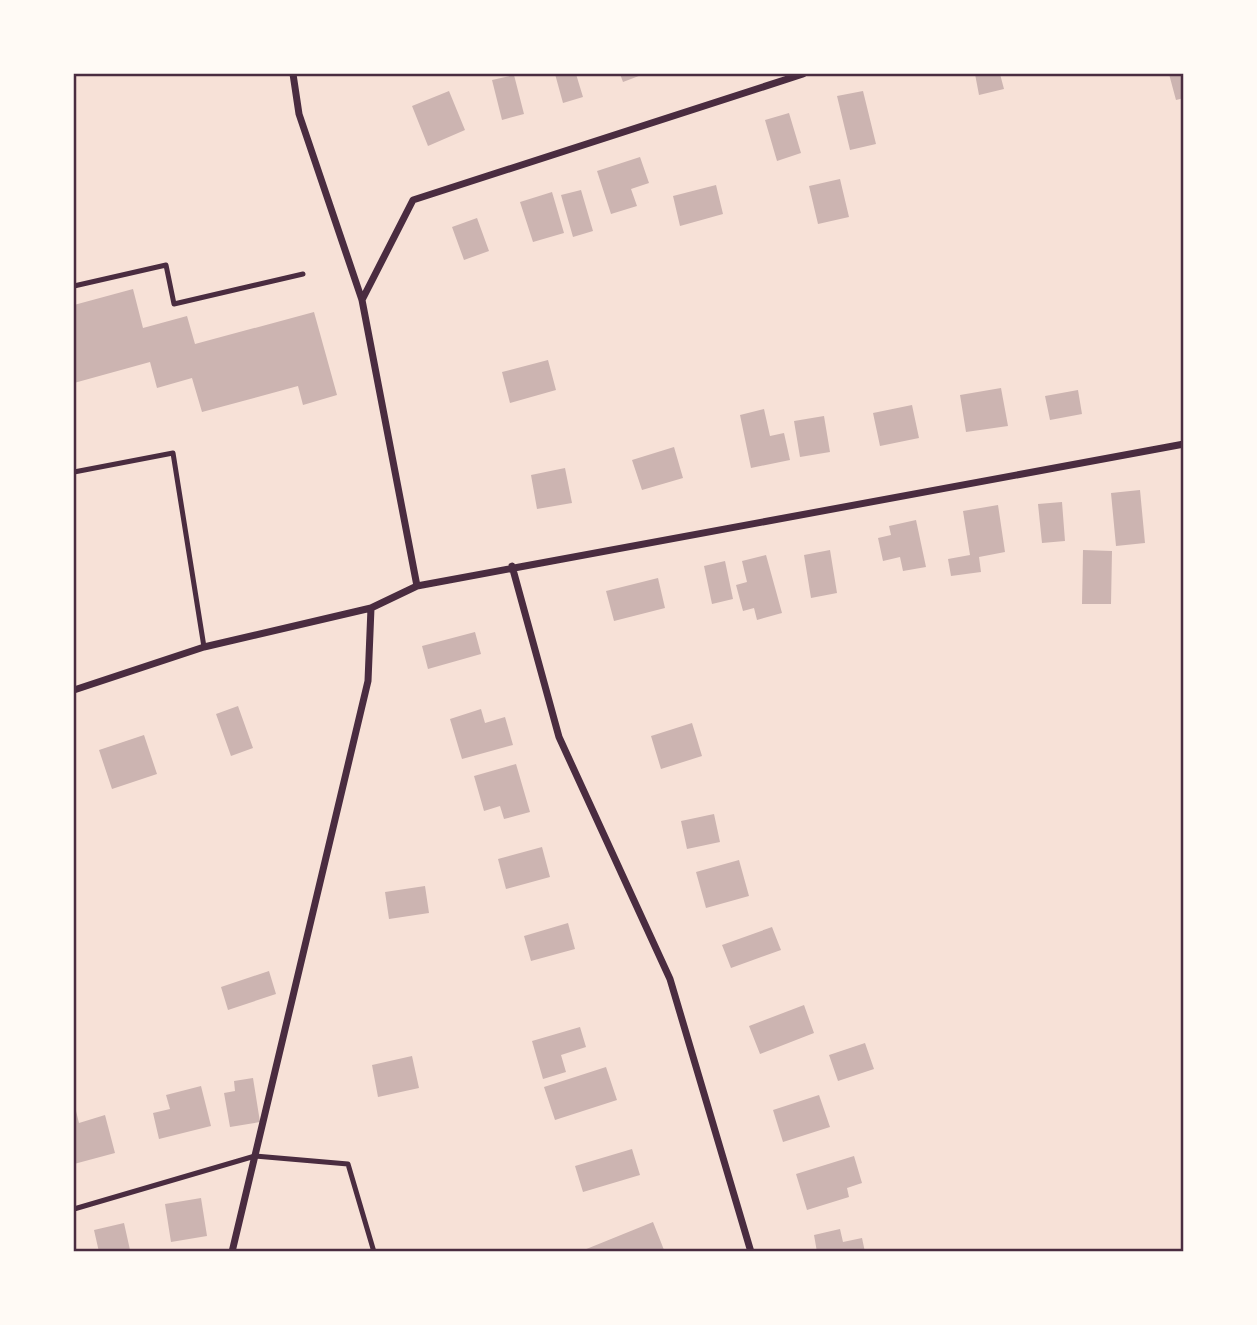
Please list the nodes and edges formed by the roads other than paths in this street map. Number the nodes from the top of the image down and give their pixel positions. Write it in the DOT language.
graph roads {
  1 [pos="293,74"];
  2 [pos="803,74"];
  3 [pos="303,274"];
  4 [pos="74,286"];
  5 [pos="362,300"];
  6 [pos="1184,444"];
  7 [pos="74,472"];
  8 [pos="512,566"];
  9 [pos="417,586"];
  10 [pos="371,608"];
  11 [pos="204,647"];
  12 [pos="74,690"];
  13 [pos="255,1156"];
  14 [pos="74,1209"];
  15 [pos="232,1251"];
  16 [pos="374,1251"];
  17 [pos="751,1251"];
  1 -- 5 [label="street"];
  2 -- 5 [label="street"];
  3 -- 4 [label="lane"];
  5 -- 9 [label="street"];
  6 -- 8 [label="street"];
  7 -- 11 [label="lane"];
  8 -- 9 [label="street"];
  8 -- 17 [label="street"];
  9 -- 10 [label="street"];
  10 -- 11 [label="street"];
  10 -- 13 [label="street"];
  11 -- 12 [label="street"];
  13 -- 14 [label="lane"];
  13 -- 15 [label="street"];
  13 -- 16 [label="lane"];
}
